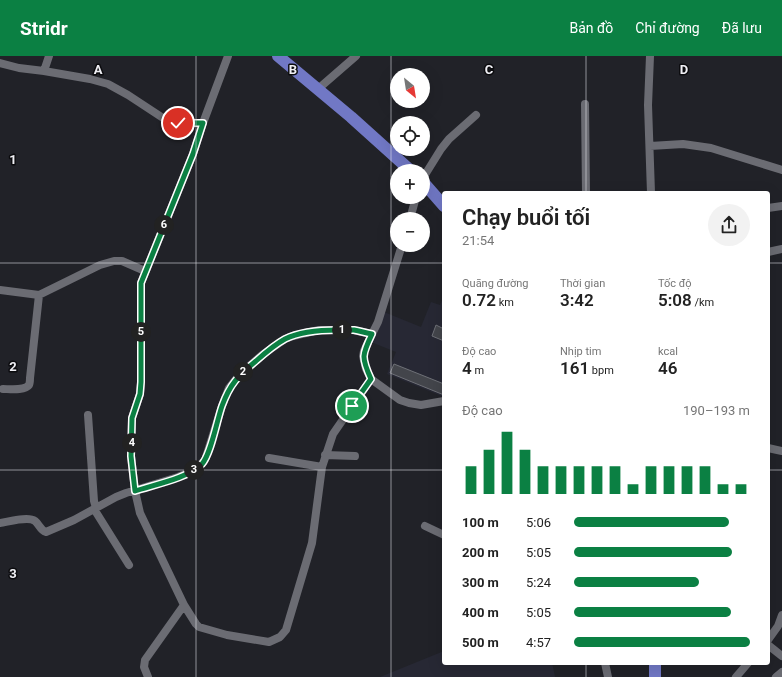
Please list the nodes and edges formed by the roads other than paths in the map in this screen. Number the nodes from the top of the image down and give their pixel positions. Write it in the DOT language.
graph roads {
  1 [pos="49,56"];
  2 [pos="228,56"];
  3 [pos="278,56"];
  4 [pos="356,56"];
  5 [pos="650,56"];
  6 [pos="0,63"];
  7 [pos="44,71"];
  8 [pos="318,89"];
  9 [pos="585,104"];
  10 [pos="476,115"];
  11 [pos="203,123"];
  12 [pos="650,146"];
  13 [pos="403,164"];
  14 [pos="430,166"];
  15 [pos="782,170"];
  16 [pos="430,190"];
  17 [pos="586,191"];
  18 [pos="651,191"];
  19 [pos="442,204"];
  20 [pos="782,206"];
  21 [pos="770,208"];
  22 [pos="782,249"];
  23 [pos="400,252"];
  24 [pos="770,252"];
  25 [pos="145,271"];
  26 [pos="0,290"];
  27 [pos="39,295"];
  28 [pos="372,334"];
  29 [pos="371,379"];
  30 [pos="3,388"];
  31 [pos="442,401"];
  32 [pos="88,415"];
  33 [pos="770,449"];
  34 [pos="782,452"];
  35 [pos="325,455"];
  36 [pos="356,456"];
  37 [pos="269,458"];
  38 [pos="322,467"];
  39 [pos="135,491"];
  40 [pos="95,508"];
  41 [pos="0,523"];
  42 [pos="425,526"];
  43 [pos="442,534"];
  44 [pos="130,565"];
  45 [pos="184,604"];
  46 [pos="782,615"];
  47 [pos="770,637"];
  48 [pos="770,647"];
  49 [pos="782,656"];
  50 [pos="605,665"];
  51 [pos="655,665"];
  52 [pos="746,665"];
  53 [pos="782,672"];
  54 [pos="148,677"];
  55 [pos="608,677"];
  56 [pos="655,677"];
  57 [pos="736,677"];
  58 [pos="776,677"];
  1 -- 7 [label="street"];
  2 -- 11 [label="street"];
  3 -- 8 [label="highway"];
  4 -- 8 [label="street"];
  5 -- 12 [label="street"];
  6 -- 7 [label="street"];
  7 -- 11 [label="street"];
  8 -- 13 [label="highway"];
  9 -- 17 [label="street"];
  10 -- 14 [label="street"];
  11 -- 25 [label="street"];
  12 -- 15 [label="street"];
  12 -- 18 [label="street"];
  16 -- 19 [label="highway"];
  20 -- 21 [label="street"];
  22 -- 24 [label="street"];
  23 -- 28 [label="street"];
  25 -- 27 [label="street"];
  25 -- 39 [label="street"];
  26 -- 27 [label="street"];
  27 -- 30 [label="street"];
  28 -- 29 [label="street"];
  28 -- 39 [label="street"];
  29 -- 31 [label="street"];
  29 -- 35 [label="street"];
  32 -- 40 [label="street"];
  33 -- 34 [label="street"];
  35 -- 36 [label="street"];
  35 -- 38 [label="street"];
  37 -- 38 [label="street"];
  38 -- 45 [label="street"];
  39 -- 40 [label="street"];
  39 -- 45 [label="street"];
  40 -- 41 [label="street"];
  40 -- 44 [label="street"];
  42 -- 43 [label="street"];
  45 -- 54 [label="street"];
  46 -- 47 [label="street"];
  48 -- 49 [label="street"];
  50 -- 55 [label="street"];
  51 -- 56 [label="highway"];
  52 -- 57 [label="street"];
  53 -- 58 [label="street"];
}
